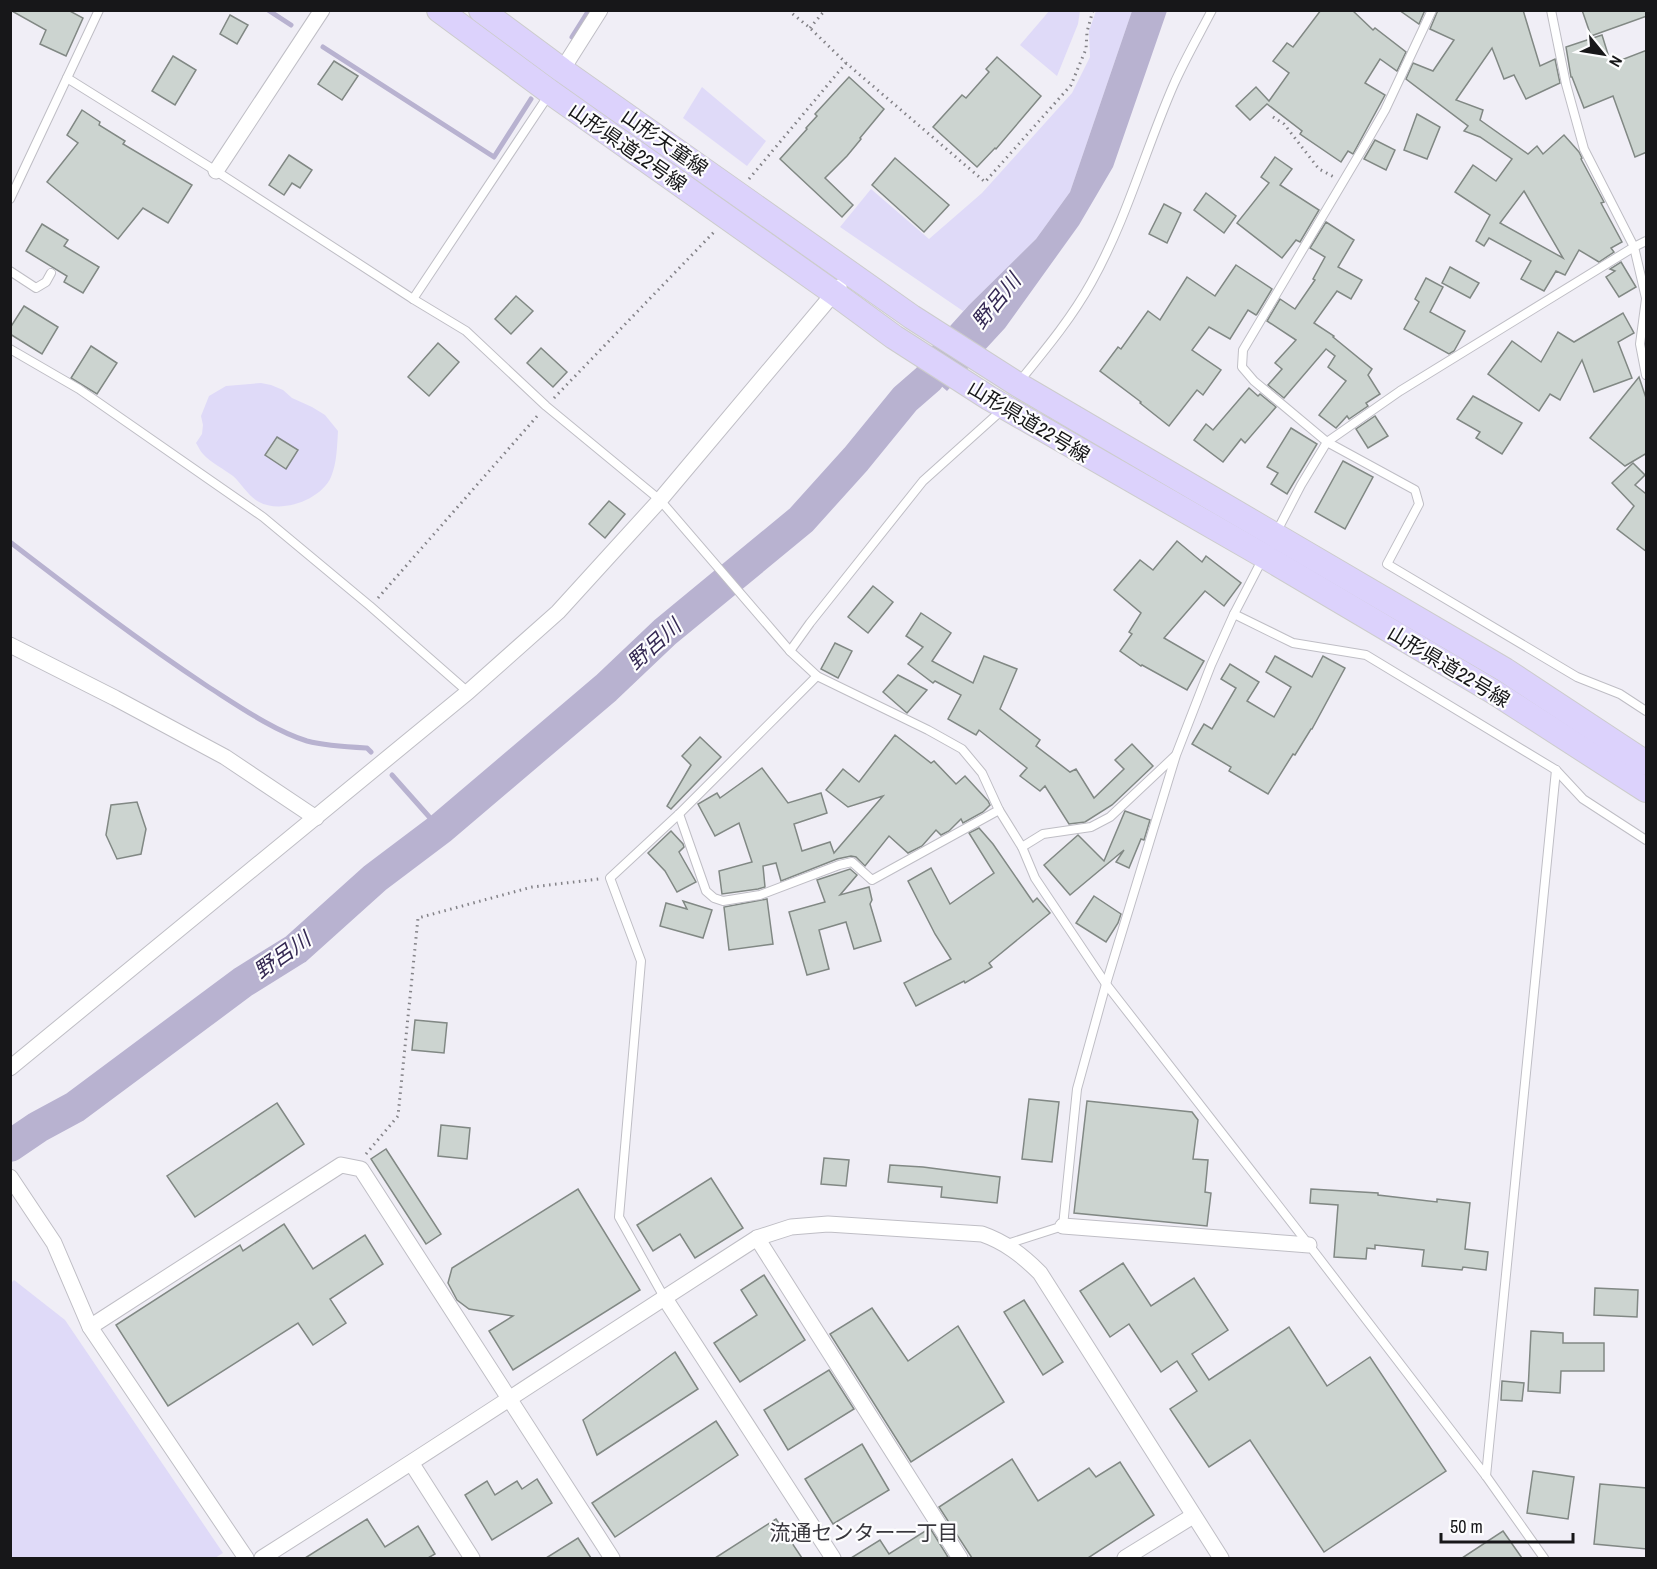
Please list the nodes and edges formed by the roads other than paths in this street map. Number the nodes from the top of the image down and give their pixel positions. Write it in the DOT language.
graph roads {
  1 [pos="99,10"];
  2 [pos="322,10"];
  3 [pos="439,10"];
  4 [pos="481,10"];
  5 [pos="600,10"];
  6 [pos="1212,10"];
  7 [pos="1432,10"];
  8 [pos="1551,10"];
  9 [pos="562,70"];
  10 [pos="68,78"];
  11 [pos="550,92"];
  12 [pos="216,171"];
  13 [pos="10,198"];
  14 [pos="1647,241"];
  15 [pos="1634,247"];
  16 [pos="10,271"];
  17 [pos="51,273"];
  18 [pos="850,273"];
  19 [pos="834,293"];
  20 [pos="1647,298"];
  21 [pos="413,299"];
  22 [pos="10,349"];
  23 [pos="1647,375"];
  24 [pos="1011,380"];
  25 [pos="997,403"];
  26 [pos="1327,442"];
  27 [pos="660,500"];
  28 [pos="1269,546"];
  29 [pos="1234,614"];
  30 [pos="10,645"];
  31 [pos="790,651"];
  32 [pos="817,676"];
  33 [pos="468,692"];
  34 [pos="1647,711"];
  35 [pos="1176,755"];
  36 [pos="1647,763"];
  37 [pos="1556,770"];
  38 [pos="1647,790"];
  39 [pos="999,810"];
  40 [pos="679,814"];
  41 [pos="316,818"];
  42 [pos="1647,840"];
  43 [pos="1022,847"];
  44 [pos="1106,984"];
  45 [pos="10,1068"];
  46 [pos="10,1177"];
  47 [pos="1064,1226"];
  48 [pos="757,1238"];
  49 [pos="1005,1244"];
  50 [pos="1309,1245"];
  51 [pos="664,1297"];
  52 [pos="90,1327"];
  53 [pos="509,1398"];
  54 [pos="412,1464"];
  55 [pos="1486,1476"];
  56 [pos="1192,1516"];
  57 [pos="246,1558"];
  58 [pos="262,1558"];
  59 [pos="472,1558"];
  60 [pos="612,1558"];
  61 [pos="833,1558"];
  62 [pos="960,1558"];
  63 [pos="1125,1558"];
  64 [pos="1221,1558"];
  65 [pos="1544,1558"];
  1 -- 10 [label="lane"];
  2 -- 12 [label="street"];
  3 -- 11 [label="main road, 山形県道22号線"];
  4 -- 9 [label="main road, 山形天童線"];
  5 -- 9 [label="street"];
  6 -- 24 [label="lane"];
  7 -- 26 [label="lane"];
  8 -- 15 [label="lane"];
  9 -- 18 [label="main road, 山形天童線"];
  10 -- 12 [label="lane"];
  10 -- 13 [label="lane"];
  11 -- 19 [label="main road, 山形県道22号線"];
  11 -- 21 [label="lane"];
  12 -- 21 [label="lane"];
  14 -- 15 [label="lane"];
  15 -- 20 [label="lane"];
  15 -- 26 [label="lane"];
  16 -- 17 [label="lane"];
  18 -- 19 [label="street"];
  18 -- 24 [label="main road, 山形県道22号線"];
  19 -- 25 [label="main road, 山形県道22号線"];
  19 -- 27 [label="street"];
  20 -- 23 [label="lane"];
  21 -- 27 [label="lane"];
  22 -- 33 [label="lane"];
  24 -- 28 [label="main road, 山形県道22号線"];
  25 -- 28 [label="main road, 山形県道22号線"];
  25 -- 31 [label="lane"];
  26 -- 28 [label="lane"];
  26 -- 34 [label="lane"];
  27 -- 31 [label="lane"];
  27 -- 33 [label="street"];
  28 -- 29 [label="lane"];
  28 -- 36 [label="main road, 山形県道22号線"];
  28 -- 38 [label="main road, 山形県道22号線"];
  29 -- 35 [label="lane"];
  29 -- 37 [label="lane"];
  30 -- 41 [label="street"];
  31 -- 32 [label="lane"];
  32 -- 39 [label="lane"];
  32 -- 40 [label="lane"];
  33 -- 41 [label="street"];
  35 -- 43 [label="lane"];
  35 -- 44 [label="lane"];
  37 -- 42 [label="lane"];
  37 -- 55 [label="lane"];
  39 -- 40 [label="lane"];
  39 -- 43 [label="lane"];
  40 -- 51 [label="lane"];
  41 -- 45 [label="street"];
  43 -- 44 [label="lane"];
  44 -- 47 [label="lane"];
  44 -- 50 [label="lane"];
  46 -- 52 [label="street"];
  47 -- 49 [label="lane"];
  47 -- 50 [label="street"];
  48 -- 49 [label="street"];
  48 -- 51 [label="street"];
  48 -- 62 [label="street"];
  49 -- 56 [label="street"];
  50 -- 55 [label="lane"];
  51 -- 53 [label="street"];
  51 -- 61 [label="street"];
  52 -- 53 [label="street"];
  52 -- 57 [label="street"];
  53 -- 54 [label="street"];
  53 -- 60 [label="street"];
  54 -- 58 [label="street"];
  54 -- 59 [label="street"];
  55 -- 65 [label="lane"];
  56 -- 63 [label="street"];
  56 -- 64 [label="street"];
}
